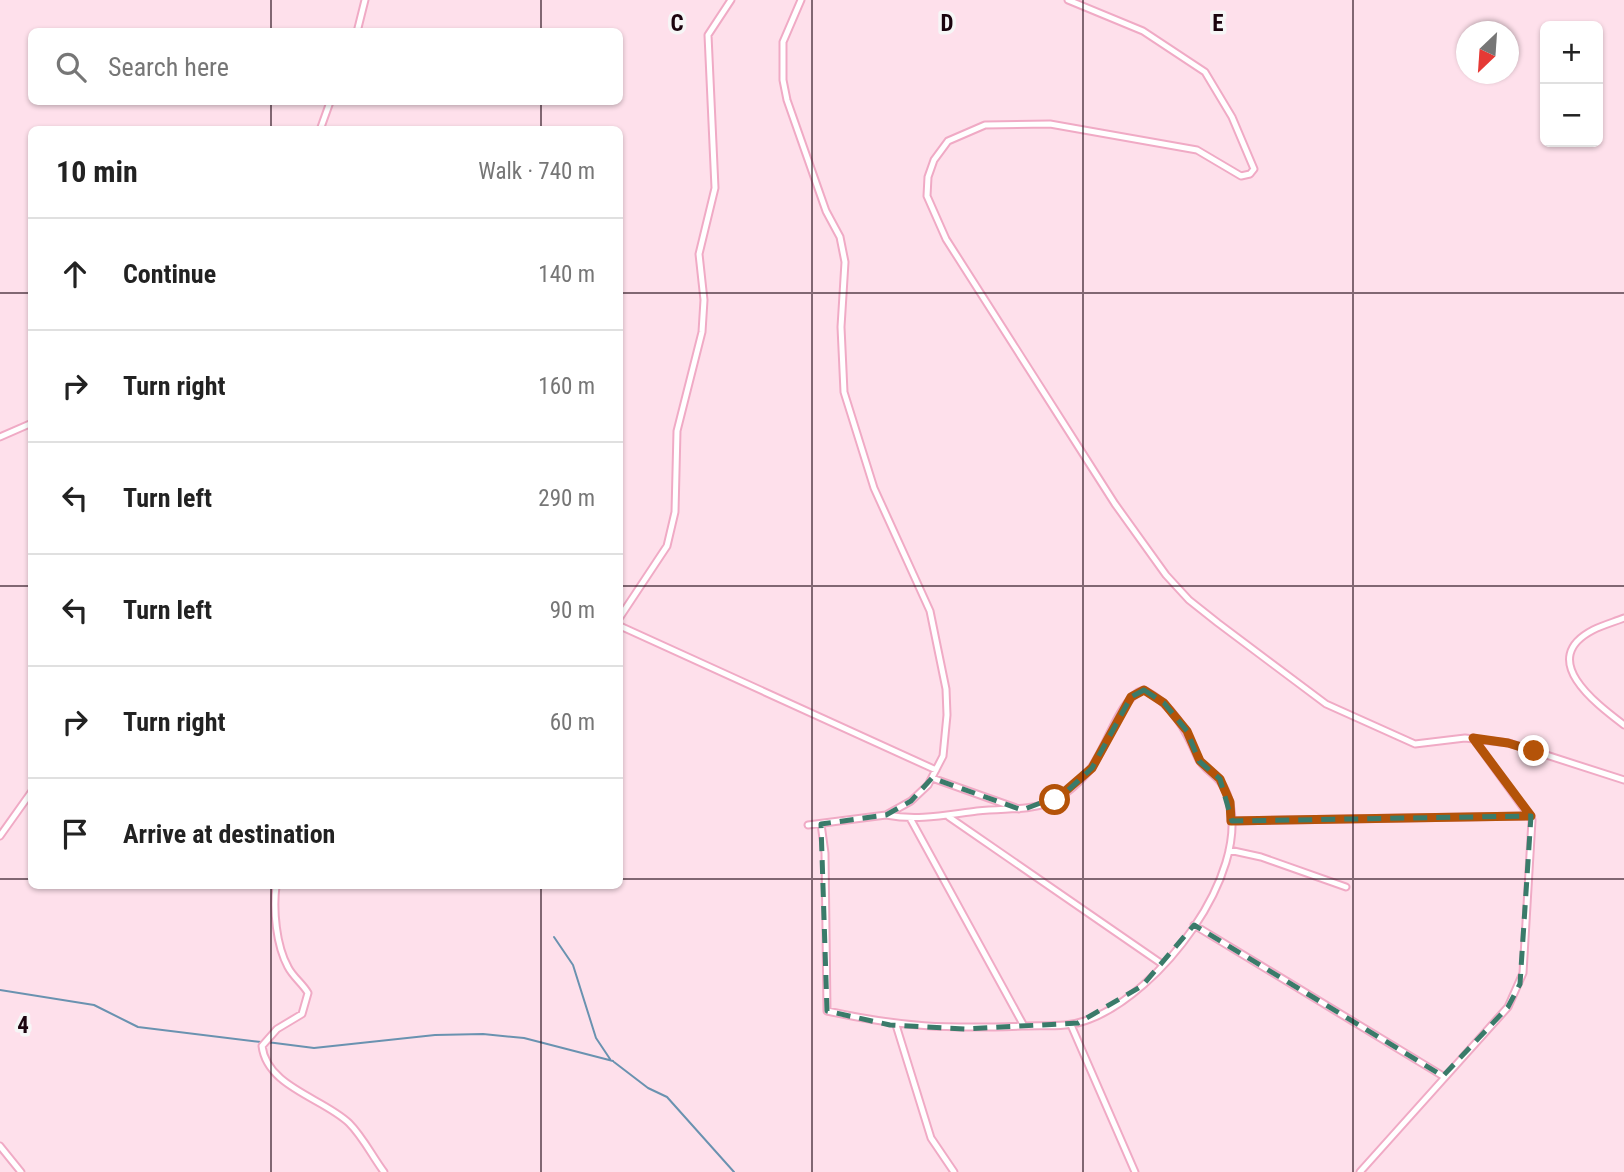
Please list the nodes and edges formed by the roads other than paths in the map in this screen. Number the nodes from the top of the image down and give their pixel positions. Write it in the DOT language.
graph roads {
  1 [pos="366,0"];
  2 [pos="731,0"];
  3 [pos="802,0"];
  4 [pos="1068,0"];
  5 [pos="358,28"];
  6 [pos="329,105"];
  7 [pos="321,126"];
  8 [pos="28,425"];
  9 [pos="0,437"];
  10 [pos="623,612"];
  11 [pos="1624,618"];
  12 [pos="623,627"];
  13 [pos="1624,725"];
  14 [pos="1473,738"];
  15 [pos="936,770"];
  16 [pos="932,778"];
  17 [pos="1624,780"];
  18 [pos="28,796"];
  19 [pos="1023,810"];
  20 [pos="886,815"];
  21 [pos="1531,816"];
  22 [pos="949,817"];
  23 [pos="911,818"];
  24 [pos="1231,821"];
  25 [pos="821,824"];
  26 [pos="807,825"];
  27 [pos="0,835"];
  28 [pos="1229,850"];
  29 [pos="1346,887"];
  30 [pos="276,889"];
  31 [pos="1194,925"];
  32 [pos="1162,964"];
  33 [pos="896,1025"];
  34 [pos="1070,1025"];
  35 [pos="1024,1026"];
  36 [pos="1443,1076"];
  37 [pos="0,1146"];
  38 [pos="22,1172"];
  39 [pos="384,1172"];
  40 [pos="954,1172"];
  41 [pos="1135,1172"];
  42 [pos="1360,1172"];
  1 -- 5 [label="street"];
  2 -- 10 [label="street"];
  3 -- 15 [label="street"];
  4 -- 14 [label="street"];
  6 -- 7 [label="street"];
  8 -- 9 [label="street"];
  11 -- 13 [label="street"];
  12 -- 15 [label="street"];
  14 -- 17 [label="street"];
  14 -- 21 [label="street"];
  15 -- 16 [label="street"];
  16 -- 19 [label="street"];
  16 -- 20 [label="street"];
  18 -- 27 [label="street"];
  19 -- 22 [label="street"];
  19 -- 24 [label="street"];
  20 -- 23 [label="street"];
  20 -- 25 [label="street"];
  21 -- 24 [label="street"];
  21 -- 36 [label="street"];
  22 -- 23 [label="street"];
  22 -- 32 [label="street"];
  23 -- 35 [label="street"];
  24 -- 28 [label="street"];
  25 -- 26 [label="street"];
  25 -- 33 [label="street"];
  28 -- 29 [label="street"];
  28 -- 31 [label="street"];
  30 -- 39 [label="street"];
  31 -- 32 [label="street"];
  31 -- 36 [label="street"];
  32 -- 34 [label="street"];
  33 -- 35 [label="street"];
  33 -- 40 [label="street"];
  34 -- 35 [label="street"];
  34 -- 41 [label="street"];
  36 -- 42 [label="street"];
  37 -- 38 [label="street"];
}
